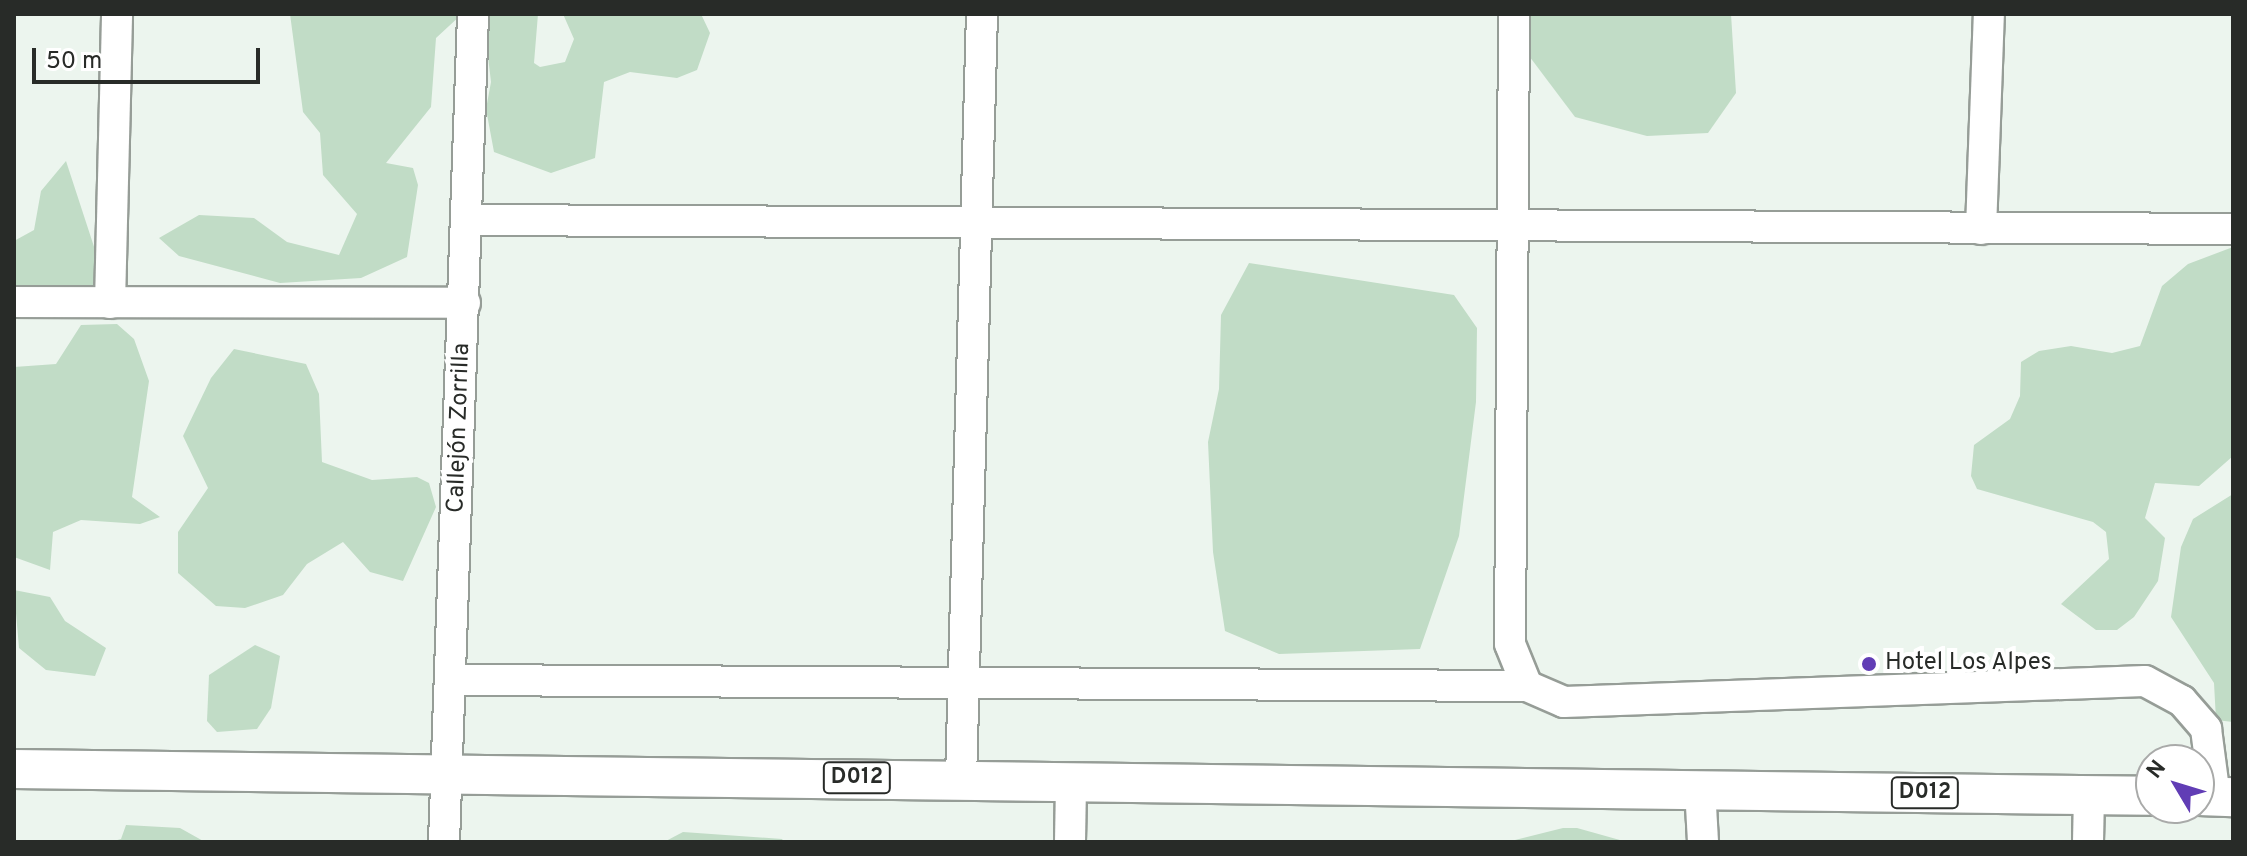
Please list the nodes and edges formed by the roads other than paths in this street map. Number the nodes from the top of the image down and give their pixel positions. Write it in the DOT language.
graph roads {
  1 [pos="117,14"];
  2 [pos="473,14"];
  3 [pos="982,14"];
  4 [pos="1514,14"];
  5 [pos="1989,14"];
  6 [pos="976,219"];
  7 [pos="468,220"];
  8 [pos="1514,228"];
  9 [pos="1981,229"];
  10 [pos="2233,229"];
  11 [pos="14,302"];
  12 [pos="110,303"];
  13 [pos="465,303"];
  14 [pos="451,680"];
  15 [pos="959,685"];
  16 [pos="1527,686"];
  17 [pos="14,769"];
  18 [pos="447,775"];
  19 [pos="961,779"];
  20 [pos="1071,782"];
  21 [pos="1700,788"];
  22 [pos="2089,796"];
  23 [pos="2135,796"];
  24 [pos="2216,797"];
  25 [pos="444,842"];
  26 [pos="1070,842"];
  27 [pos="1703,842"];
  28 [pos="2088,842"];
  1 -- 12 [label="street"];
  2 -- 7 [label="street, Callejón Zorrilla"];
  3 -- 6 [label="street"];
  4 -- 8 [label="street"];
  5 -- 9 [label="street"];
  6 -- 7 [label="street"];
  6 -- 8 [label="street"];
  6 -- 15 [label="street"];
  7 -- 13 [label="street, Callejón Zorrilla"];
  8 -- 9 [label="street"];
  8 -- 16 [label="street"];
  9 -- 10 [label="street"];
  11 -- 12 [label="street"];
  12 -- 13 [label="street"];
  13 -- 14 [label="street, Callejón Zorrilla"];
  14 -- 15 [label="street"];
  14 -- 18 [label="street, Callejón Zorrilla"];
  15 -- 16 [label="street"];
  15 -- 19 [label="street"];
  16 -- 24 [label="street"];
  17 -- 18 [label="main road, D012"];
  18 -- 19 [label="main road, D012"];
  18 -- 25 [label="street, Callejón Zorrilla"];
  19 -- 20 [label="main road, D012"];
  20 -- 21 [label="main road, D012"];
  20 -- 26 [label="street"];
  21 -- 22 [label="main road, D012"];
  21 -- 27 [label="street"];
  22 -- 23 [label="main road, D012"];
  22 -- 28 [label="street"];
}
